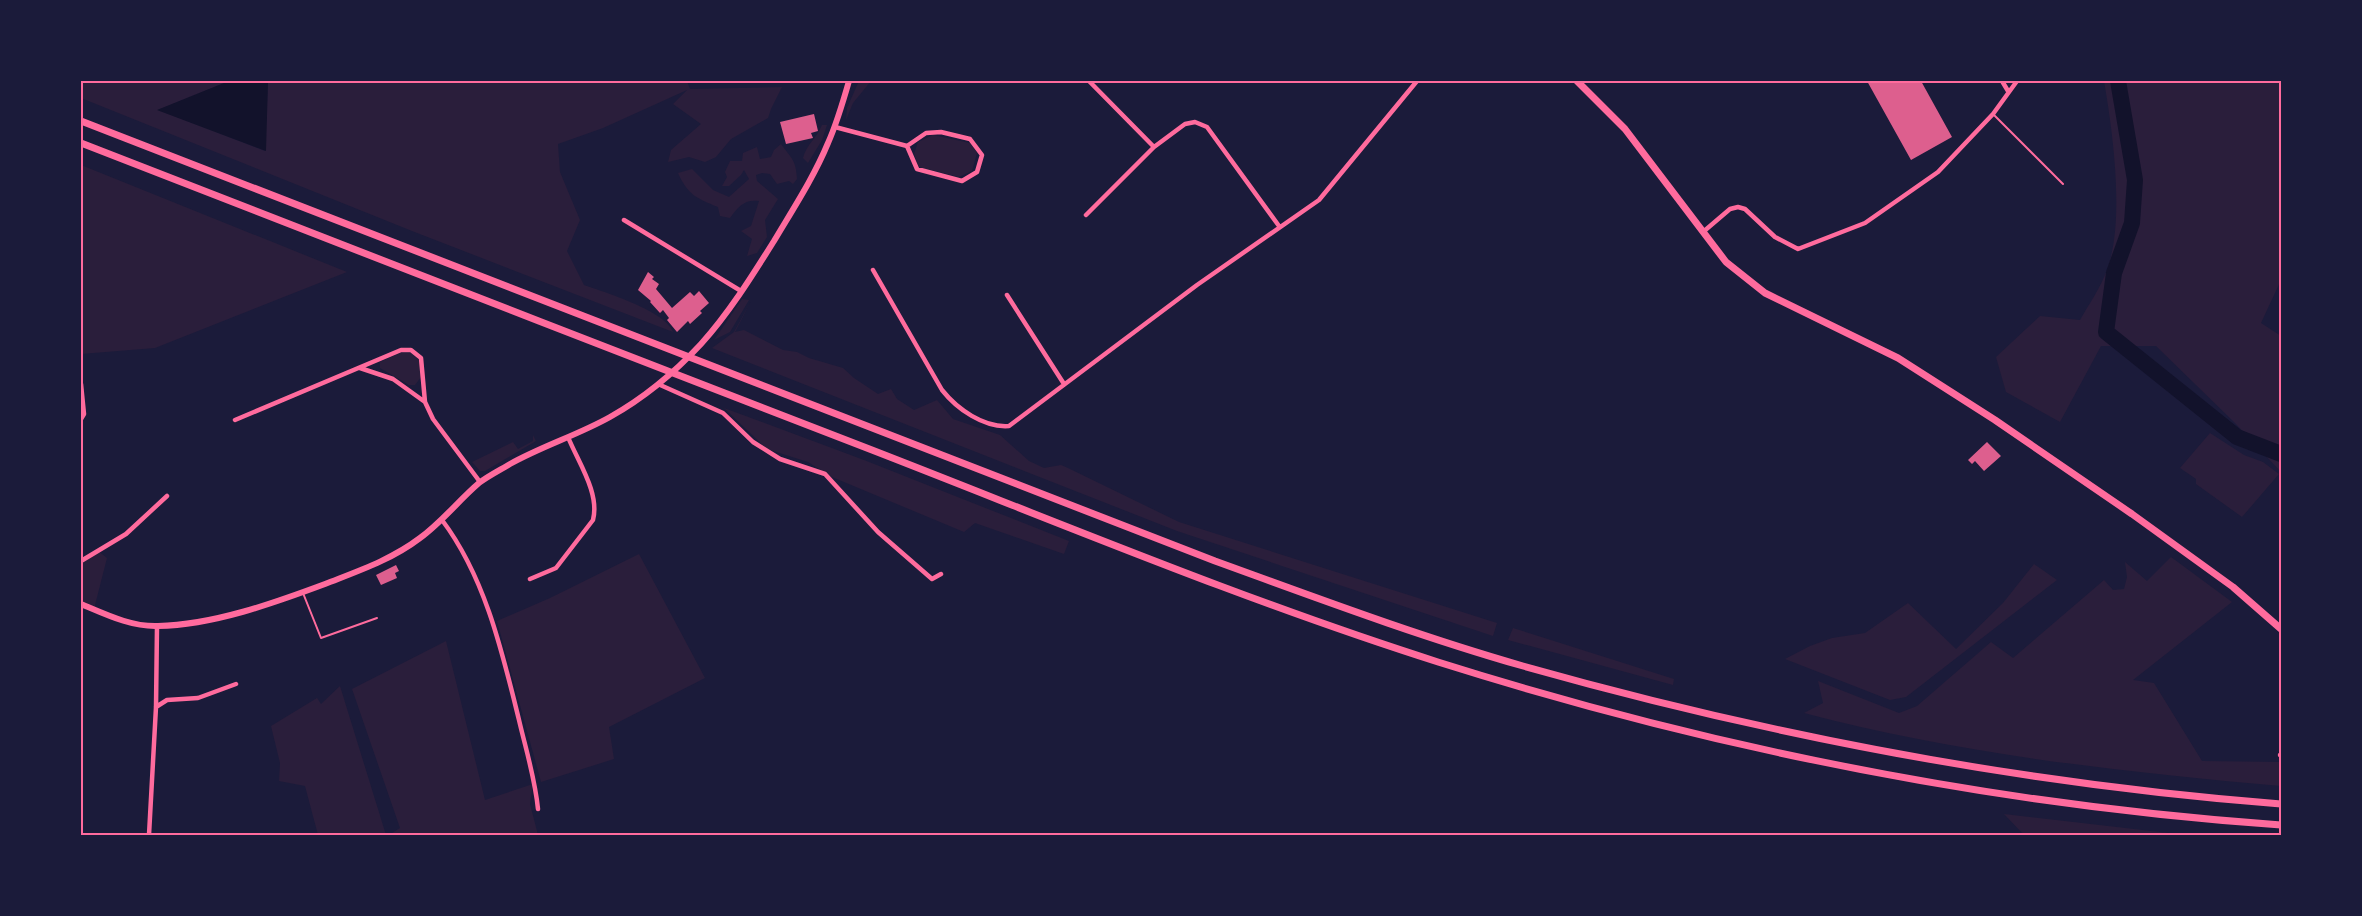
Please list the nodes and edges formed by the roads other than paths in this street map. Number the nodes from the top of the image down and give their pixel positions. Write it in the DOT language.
graph roads {
  1 [pos="849,81"];
  2 [pos="1089,81"];
  3 [pos="1577,81"];
  4 [pos="2002,81"];
  5 [pos="2017,81"];
  6 [pos="1414,82"];
  7 [pos="2008,91"];
  8 [pos="1993,114"];
  9 [pos="81,121"];
  10 [pos="835,126"];
  11 [pos="81,143"];
  12 [pos="907,146"];
  13 [pos="1155,147"];
  14 [pos="2063,184"];
  15 [pos="1086,215"];
  16 [pos="624,220"];
  17 [pos="1279,226"];
  18 [pos="1703,232"];
  19 [pos="873,270"];
  20 [pos="741,291"];
  21 [pos="1007,295"];
  22 [pos="360,368"];
  23 [pos="81,384"];
  24 [pos="658,384"];
  25 [pos="1064,384"];
  26 [pos="425,402"];
  27 [pos="81,419"];
  28 [pos="235,420"];
  29 [pos="568,437"];
  30 [pos="480,483"];
  31 [pos="167,496"];
  32 [pos="442,519"];
  33 [pos="81,561"];
  34 [pos="941,574"];
  35 [pos="530,579"];
  36 [pos="303,592"];
  37 [pos="81,604"];
  38 [pos="377,618"];
  39 [pos="158,626"];
  40 [pos="2281,629"];
  41 [pos="236,684"];
  42 [pos="156,707"];
  43 [pos="2281,804"];
  44 [pos="538,809"];
  45 [pos="2281,825"];
  46 [pos="149,835"];
  1 -- 10 [label="main road"];
  2 -- 13 [label="street"];
  3 -- 18 [label="main road"];
  4 -- 7 [label="street"];
  5 -- 7 [label="street"];
  6 -- 17 [label="street"];
  7 -- 8 [label="street"];
  8 -- 14 [label="lane"];
  8 -- 18 [label="street"];
  9 -- 43 [label="main road"];
  10 -- 12 [label="street"];
  10 -- 20 [label="main road"];
  11 -- 45 [label="main road"];
  12 -- 12 [label="street"];
  13 -- 15 [label="street"];
  13 -- 17 [label="street"];
  16 -- 20 [label="street"];
  17 -- 25 [label="street"];
  18 -- 40 [label="main road"];
  19 -- 25 [label="street"];
  20 -- 24 [label="main road"];
  21 -- 25 [label="street"];
  22 -- 26 [label="street"];
  22 -- 26 [label="street"];
  22 -- 28 [label="street"];
  23 -- 27 [label="street"];
  24 -- 29 [label="main road"];
  24 -- 34 [label="street"];
  26 -- 30 [label="street"];
  29 -- 30 [label="main road"];
  29 -- 35 [label="street"];
  30 -- 32 [label="main road"];
  31 -- 33 [label="street"];
  32 -- 36 [label="main road"];
  32 -- 44 [label="street"];
  36 -- 38 [label="lane"];
  36 -- 39 [label="main road"];
  37 -- 39 [label="main road"];
  39 -- 42 [label="street"];
  41 -- 42 [label="street"];
  42 -- 46 [label="street"];
}
